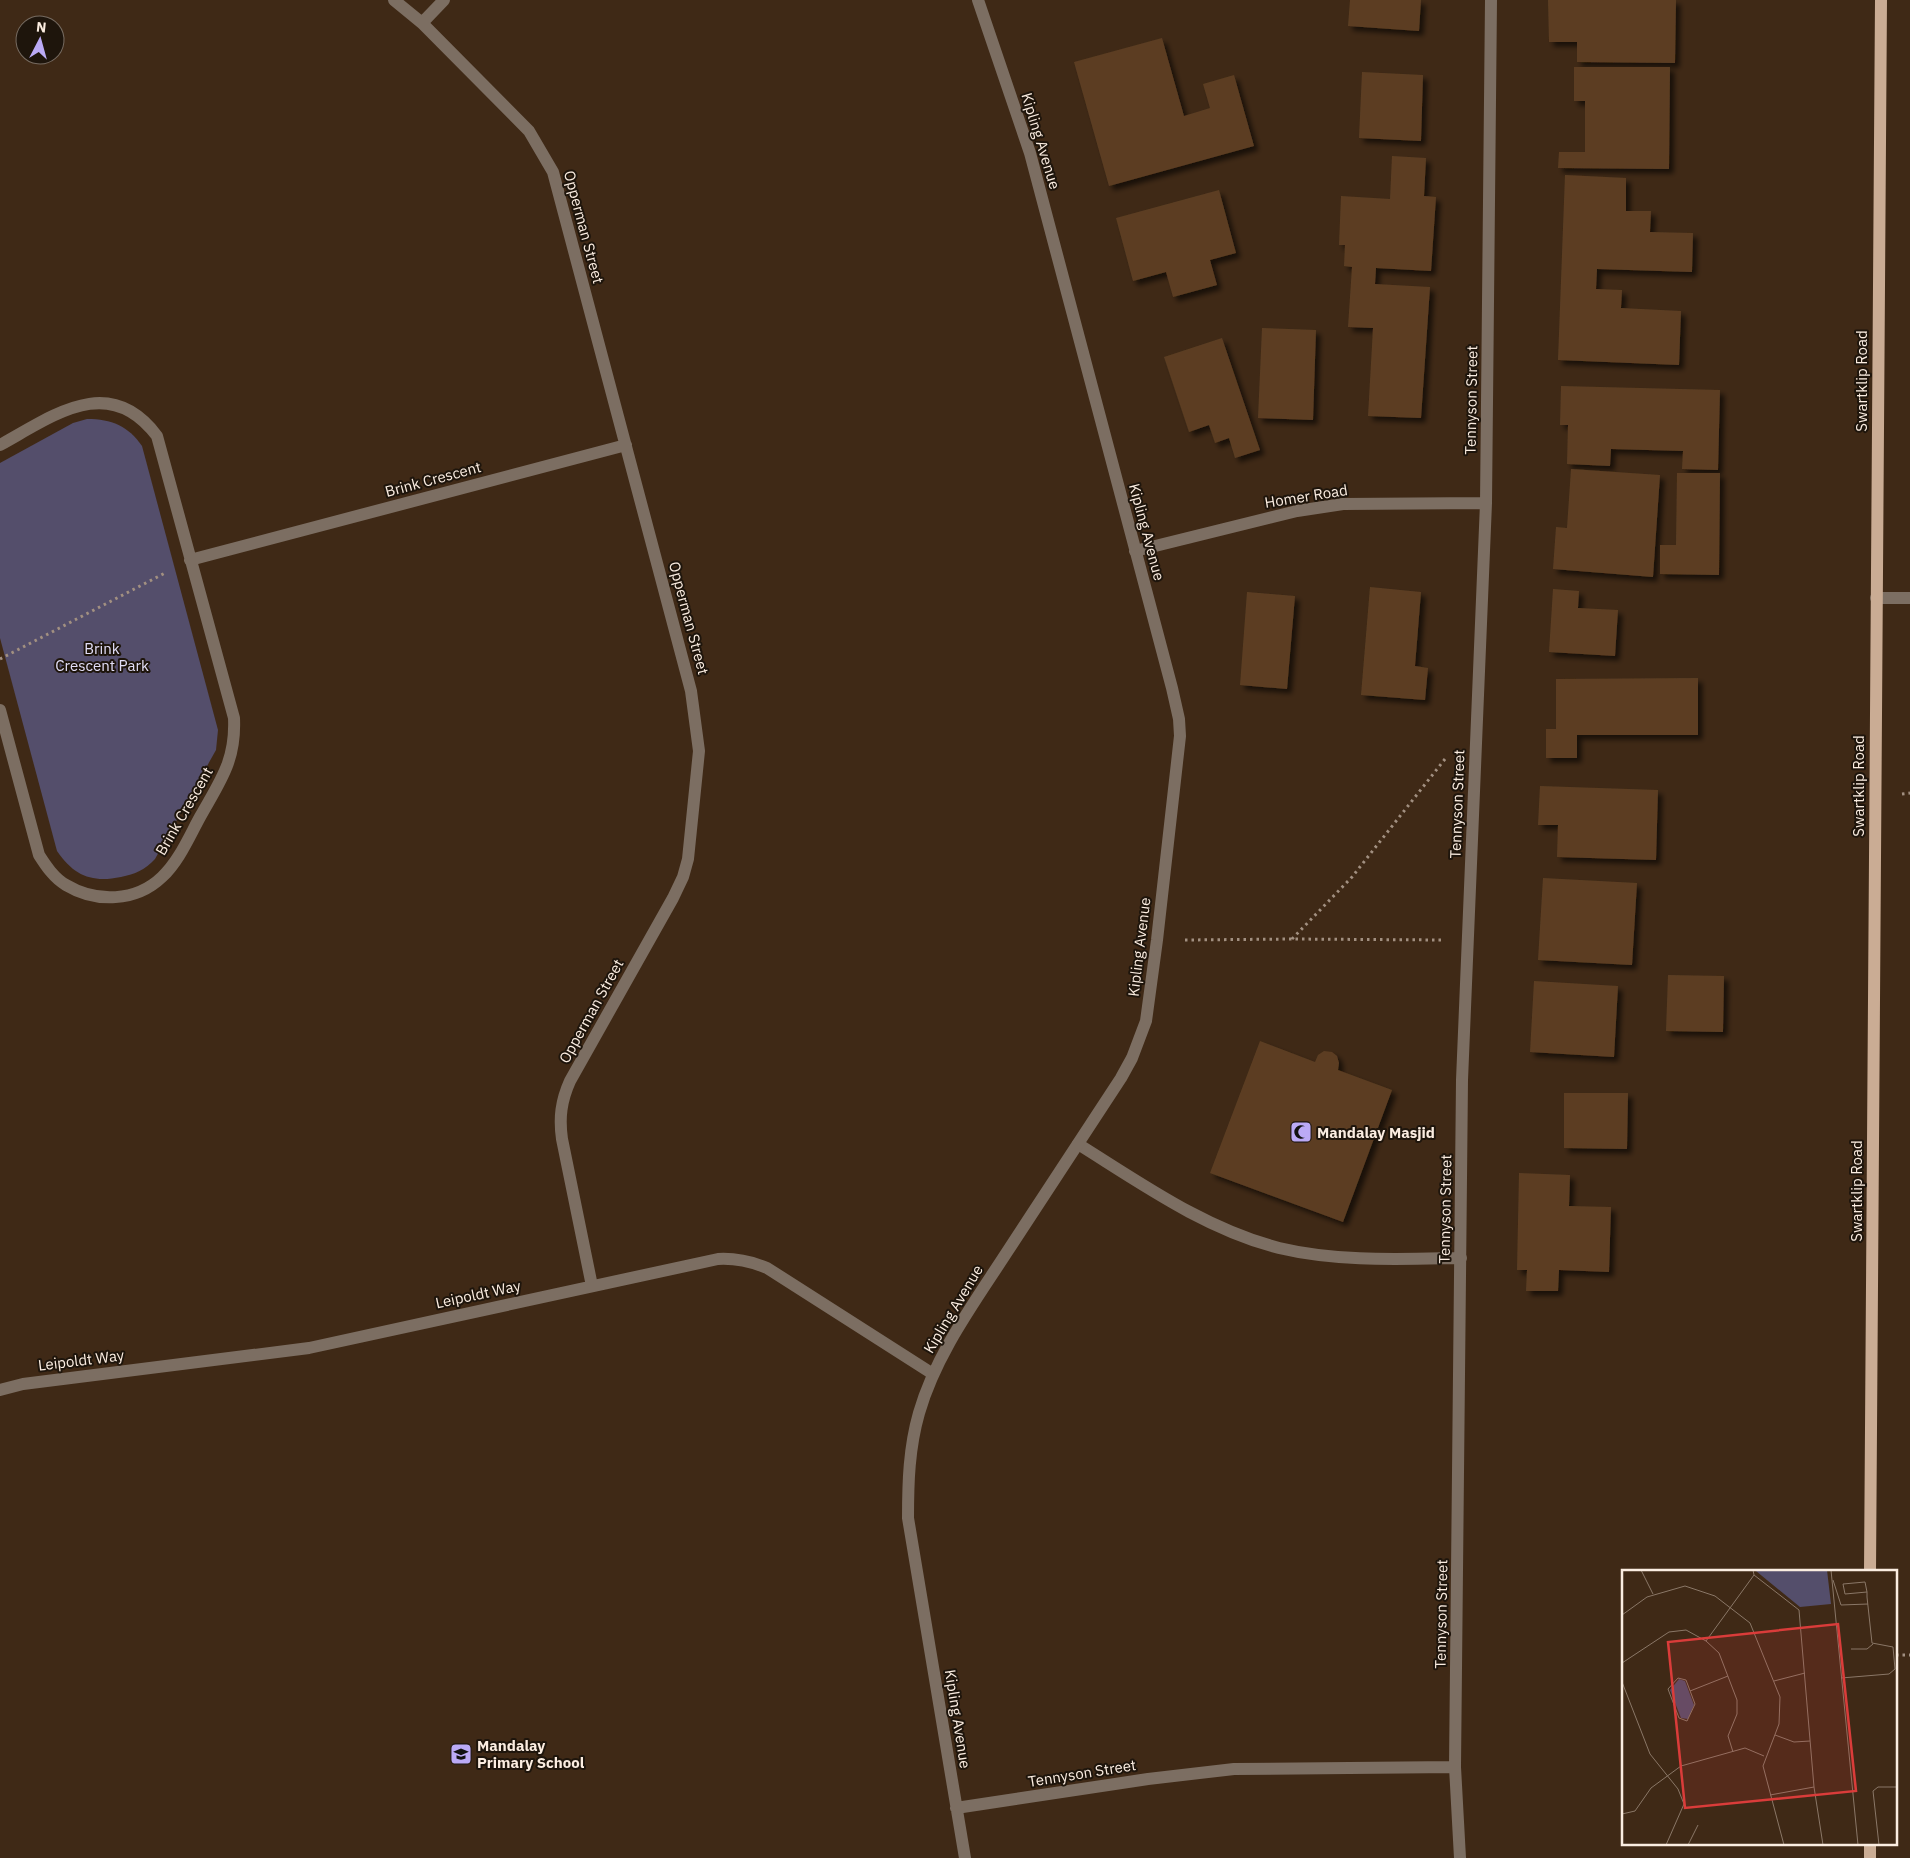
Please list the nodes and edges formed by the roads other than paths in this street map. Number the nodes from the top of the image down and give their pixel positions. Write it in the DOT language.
graph roads {
  1 [pos="394,0"];
  2 [pos="444,0"];
  3 [pos="978,0"];
  4 [pos="1491,0"];
  5 [pos="1881,0"];
  6 [pos="422,23"];
  7 [pos="0,445"];
  8 [pos="626,445"];
  9 [pos="1486,503"];
  10 [pos="1135,551"];
  11 [pos="190,560"];
  12 [pos="1876,598"];
  13 [pos="1910,598"];
  14 [pos="0,710"];
  15 [pos="1078,1144"];
  16 [pos="1460,1258"];
  17 [pos="592,1286"];
  18 [pos="933,1374"];
  19 [pos="0,1390"];
  20 [pos="1870,1570"];
  21 [pos="1455,1767"];
  22 [pos="956,1808"];
  23 [pos="965,1858"];
  24 [pos="1460,1858"];
  1 -- 6 [label="street, Opperman Street"];
  2 -- 6 [label="street"];
  3 -- 10 [label="street, Kipling Avenue"];
  4 -- 9 [label="street, Tennyson Street"];
  5 -- 12 [label="main road, Swartklip Road"];
  6 -- 8 [label="street, Opperman Street"];
  7 -- 11 [label="street, Brink Crescent"];
  8 -- 11 [label="street, Brink Crescent"];
  8 -- 17 [label="street, Opperman Street"];
  9 -- 10 [label="street, Homer Road"];
  9 -- 16 [label="street, Tennyson Street"];
  10 -- 15 [label="street, Kipling Avenue"];
  11 -- 14 [label="street, Brink Crescent"];
  12 -- 13 [label="street"];
  12 -- 20 [label="main road, Swartklip Road"];
  15 -- 16 [label="street"];
  15 -- 18 [label="street, Kipling Avenue"];
  16 -- 21 [label="street, Tennyson Street"];
  17 -- 18 [label="street, Leipoldt Way"];
  17 -- 19 [label="street, Leipoldt Way"];
  18 -- 22 [label="street, Kipling Avenue"];
  21 -- 22 [label="street, Tennyson Street"];
  21 -- 24 [label="street"];
  22 -- 23 [label="street, Kipling Avenue"];
}
